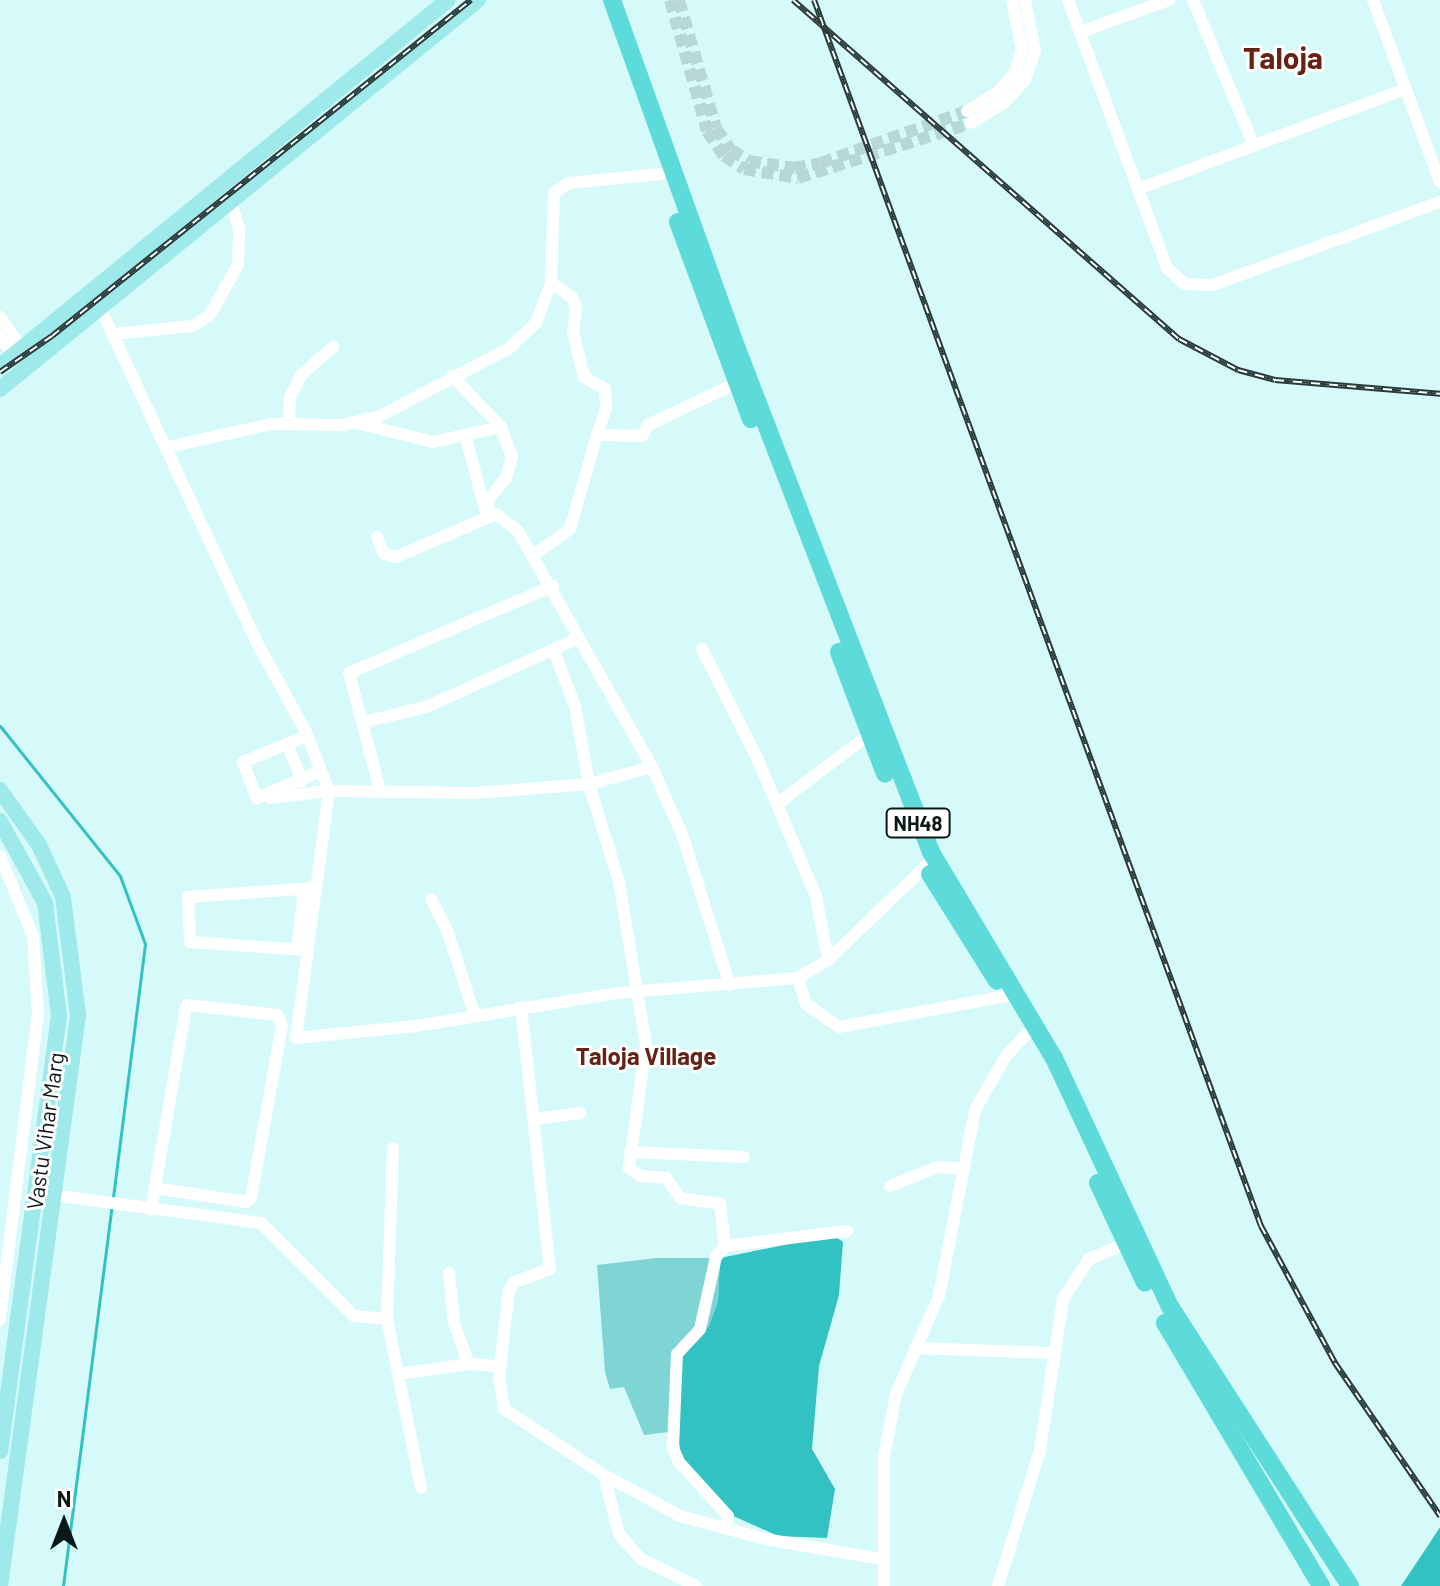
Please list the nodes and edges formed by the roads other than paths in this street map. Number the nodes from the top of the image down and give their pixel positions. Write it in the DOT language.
graph roads {
  1 [pos="448,0"];
  2 [pos="478,0"];
  3 [pos="599,0"];
  4 [pos="612,0"];
  5 [pos="1012,0"];
  6 [pos="1025,0"];
  7 [pos="1068,0"];
  8 [pos="1169,0"];
  9 [pos="1193,0"];
  10 [pos="1373,0"];
  11 [pos="1080,32"];
  12 [pos="1406,89"];
  13 [pos="1254,146"];
  14 [pos="661,174"];
  15 [pos="1440,182"];
  16 [pos="1138,189"];
  17 [pos="231,201"];
  18 [pos="1440,202"];
  19 [pos="551,283"];
  20 [pos="90,292"];
  21 [pos="102,306"];
  22 [pos="0,317"];
  23 [pos="113,334"];
  24 [pos="0,336"];
  25 [pos="333,347"];
  26 [pos="12,357"];
  27 [pos="452,376"];
  28 [pos="737,383"];
  29 [pos="0,389"];
  30 [pos="354,422"];
  31 [pos="289,423"];
  32 [pos="501,427"];
  33 [pos="465,435"];
  34 [pos="597,435"];
  35 [pos="168,447"];
  36 [pos="486,516"];
  37 [pos="377,537"];
  38 [pos="535,554"];
  39 [pos="553,586"];
  40 [pos="579,638"];
  41 [pos="702,649"];
  42 [pos="554,651"];
  43 [pos="364,722"];
  44 [pos="870,734"];
  45 [pos="307,736"];
  46 [pos="288,745"];
  47 [pos="652,767"];
  48 [pos="321,771"];
  49 [pos="302,781"];
  50 [pos="589,784"];
  51 [pos="0,790"];
  52 [pos="380,790"];
  53 [pos="329,791"];
  54 [pos="270,798"];
  55 [pos="777,804"];
  56 [pos="0,821"];
  57 [pos="0,856"];
  58 [pos="929,861"];
  59 [pos="310,889"];
  60 [pos="431,899"];
  61 [pos="302,949"];
  62 [pos="828,960"];
  63 [pos="798,978"];
  64 [pos="730,985"];
  65 [pos="634,992"];
  66 [pos="1007,996"];
  67 [pos="521,1007"];
  68 [pos="475,1016"];
  69 [pos="1031,1028"];
  70 [pos="581,1113"];
  71 [pos="535,1119"];
  72 [pos="393,1148"];
  73 [pos="630,1152"];
  74 [pos="744,1157"];
  75 [pos="960,1168"];
  76 [pos="890,1186"];
  77 [pos="155,1188"];
  78 [pos="37,1193"];
  79 [pos="64,1196"];
  80 [pos="151,1210"];
  81 [pos="0,1213"];
  82 [pos="14,1214"];
  83 [pos="847,1231"];
  84 [pos="1132,1241"];
  85 [pos="725,1246"];
  86 [pos="449,1273"];
  87 [pos="387,1319"];
  88 [pos="0,1320"];
  89 [pos="915,1348"];
  90 [pos="1053,1353"];
  91 [pos="469,1364"];
  92 [pos="501,1366"];
  93 [pos="398,1374"];
  94 [pos="2,1421"];
  95 [pos="23,1423"];
  96 [pos="20,1442"];
  97 [pos="1,1444"];
  98 [pos="604,1475"];
  99 [pos="421,1488"];
  100 [pos="727,1529"];
  101 [pos="881,1559"];
  102 [pos="0,1586"];
  103 [pos="696,1586"];
  104 [pos="884,1586"];
  105 [pos="998,1586"];
  106 [pos="1321,1586"];
  107 [pos="1350,1586"];
  1 -- 20 [label="main road"];
  2 -- 17 [label="main road"];
  3 -- 14 [label="highway, NH48"];
  4 -- 58 [label="highway, NH48"];
  5 -- 6 [label="street"];
  7 -- 11 [label="street"];
  8 -- 11 [label="street"];
  9 -- 13 [label="street"];
  10 -- 12 [label="street"];
  11 -- 16 [label="street"];
  12 -- 13 [label="street"];
  12 -- 15 [label="street"];
  13 -- 16 [label="street"];
  14 -- 19 [label="street"];
  14 -- 28 [label="highway, NH48"];
  16 -- 18 [label="street"];
  17 -- 21 [label="main road"];
  17 -- 23 [label="street"];
  19 -- 27 [label="street"];
  19 -- 34 [label="street"];
  20 -- 21 [label="street"];
  20 -- 26 [label="main road"];
  21 -- 23 [label="street"];
  21 -- 29 [label="main road"];
  22 -- 26 [label="street"];
  23 -- 35 [label="street"];
  24 -- 26 [label="street"];
  25 -- 31 [label="street"];
  27 -- 30 [label="street"];
  27 -- 32 [label="street"];
  28 -- 34 [label="street"];
  28 -- 44 [label="highway, NH48"];
  30 -- 31 [label="street"];
  30 -- 33 [label="street"];
  31 -- 35 [label="street"];
  32 -- 33 [label="street"];
  32 -- 36 [label="street"];
  33 -- 36 [label="street"];
  34 -- 38 [label="street"];
  35 -- 45 [label="street"];
  36 -- 37 [label="street"];
  36 -- 38 [label="street"];
  38 -- 39 [label="street"];
  39 -- 40 [label="street"];
  39 -- 43 [label="street"];
  40 -- 42 [label="street"];
  40 -- 47 [label="street"];
  41 -- 55 [label="street"];
  42 -- 43 [label="street"];
  42 -- 50 [label="street"];
  43 -- 52 [label="street"];
  44 -- 55 [label="street"];
  44 -- 58 [label="highway, NH48"];
  45 -- 46 [label="street"];
  45 -- 48 [label="street"];
  46 -- 49 [label="street"];
  46 -- 49 [label="street"];
  47 -- 50 [label="street"];
  47 -- 64 [label="street"];
  48 -- 49 [label="street"];
  48 -- 53 [label="street"];
  50 -- 52 [label="street"];
  50 -- 65 [label="street"];
  51 -- 79 [label="main road"];
  52 -- 53 [label="street"];
  53 -- 54 [label="street"];
  53 -- 59 [label="street"];
  55 -- 62 [label="street"];
  56 -- 78 [label="main road, Vastu Vihar Marg"];
  57 -- 82 [label="street"];
  58 -- 62 [label="street"];
  58 -- 66 [label="highway, NH48"];
  58 -- 69 [label="highway, NH48"];
  59 -- 61 [label="street"];
  59 -- 61 [label="street"];
  60 -- 68 [label="street"];
  61 -- 68 [label="street"];
  62 -- 63 [label="street"];
  63 -- 64 [label="street"];
  63 -- 66 [label="street"];
  64 -- 65 [label="street"];
  65 -- 67 [label="street"];
  65 -- 73 [label="street"];
  66 -- 69 [label="highway, NH48"];
  67 -- 68 [label="street"];
  67 -- 71 [label="street"];
  69 -- 75 [label="street"];
  69 -- 84 [label="highway, NH48"];
  70 -- 71 [label="street"];
  71 -- 92 [label="street"];
  72 -- 87 [label="street"];
  73 -- 74 [label="street"];
  73 -- 85 [label="street"];
  75 -- 76 [label="street"];
  75 -- 89 [label="street"];
  77 -- 77 [label="street"];
  77 -- 80 [label="street"];
  78 -- 79 [label="street"];
  78 -- 94 [label="main road, Vastu Vihar Marg"];
  79 -- 80 [label="street"];
  79 -- 95 [label="main road"];
  80 -- 87 [label="street"];
  81 -- 82 [label="street"];
  82 -- 88 [label="street"];
  83 -- 85 [label="street"];
  84 -- 90 [label="street"];
  84 -- 106 [label="highway, NH48"];
  84 -- 107 [label="highway, NH48"];
  85 -- 100 [label="street"];
  86 -- 91 [label="street"];
  87 -- 93 [label="street"];
  89 -- 90 [label="street"];
  89 -- 101 [label="street"];
  90 -- 105 [label="street"];
  91 -- 92 [label="street"];
  91 -- 93 [label="street"];
  92 -- 98 [label="street"];
  93 -- 99 [label="street"];
  94 -- 95 [label="street"];
  94 -- 97 [label="main road, Vastu Vihar Marg"];
  95 -- 96 [label="main road"];
  96 -- 97 [label="street"];
  96 -- 102 [label="main road"];
  98 -- 100 [label="street"];
  98 -- 103 [label="street"];
  100 -- 101 [label="street"];
  101 -- 104 [label="street"];
}
